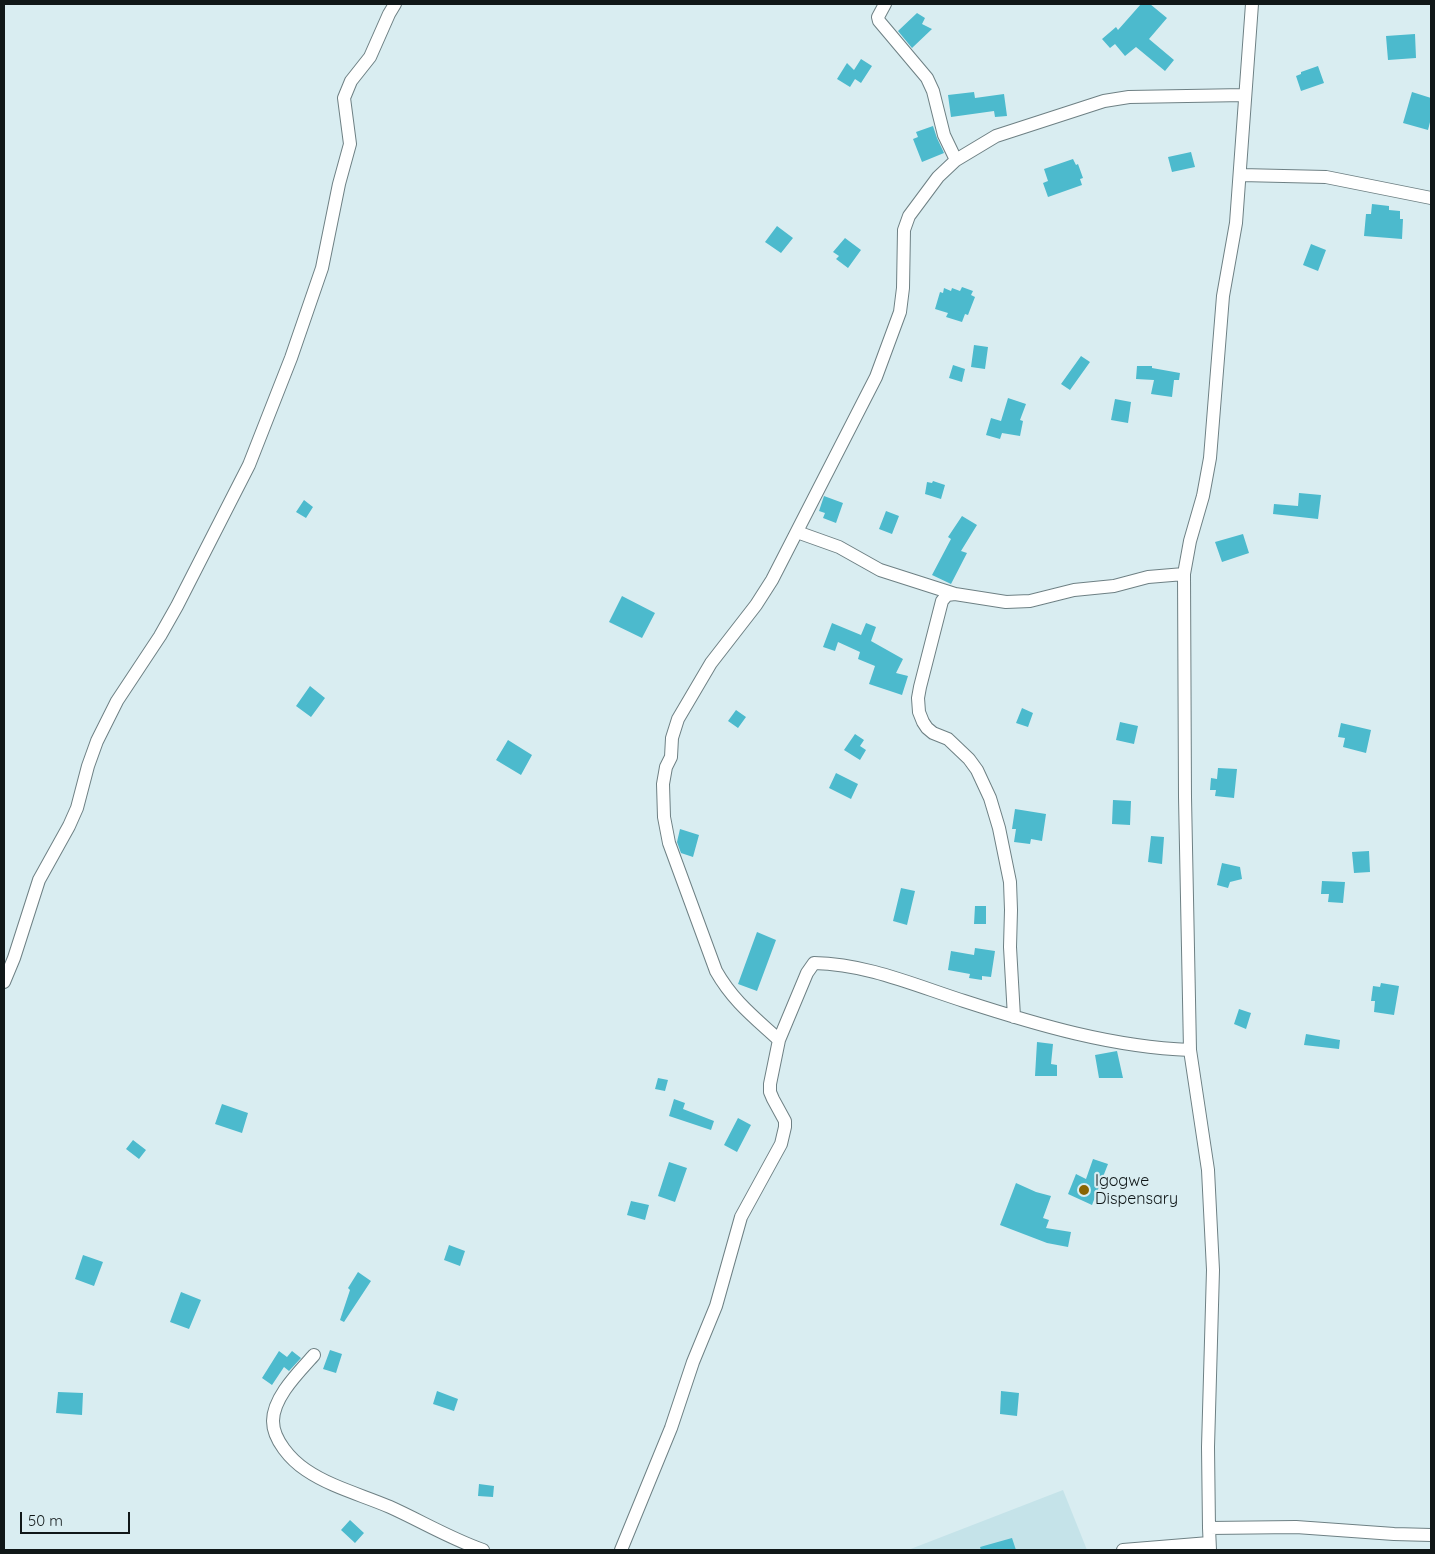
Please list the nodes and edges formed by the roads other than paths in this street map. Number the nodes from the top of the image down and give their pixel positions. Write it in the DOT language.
graph roads {
  1 [pos="395,4"];
  2 [pos="884,4"];
  3 [pos="1252,4"];
  4 [pos="1245,95"];
  5 [pos="956,160"];
  6 [pos="1241,175"];
  7 [pos="1431,198"];
  8 [pos="797,532"];
  9 [pos="1184,574"];
  10 [pos="955,594"];
  11 [pos="4,982"];
  12 [pos="1014,1017"];
  13 [pos="780,1040"];
  14 [pos="1190,1050"];
  15 [pos="314,1355"];
  16 [pos="1208,1528"];
  17 [pos="1431,1535"];
  18 [pos="1210,1547"];
  19 [pos="484,1550"];
  20 [pos="621,1550"];
  21 [pos="1123,1550"];
  1 -- 11 [label="street"];
  2 -- 5 [label="street"];
  3 -- 4 [label="street"];
  4 -- 5 [label="street"];
  4 -- 6 [label="street"];
  5 -- 8 [label="street"];
  6 -- 7 [label="street"];
  6 -- 9 [label="street"];
  8 -- 10 [label="street"];
  8 -- 13 [label="street"];
  9 -- 10 [label="street"];
  9 -- 14 [label="street"];
  10 -- 12 [label="street"];
  12 -- 13 [label="street"];
  12 -- 14 [label="street"];
  13 -- 20 [label="street"];
  14 -- 16 [label="street"];
  15 -- 19 [label="street"];
  16 -- 17 [label="street"];
  16 -- 18 [label="street"];
  18 -- 21 [label="street"];
}
